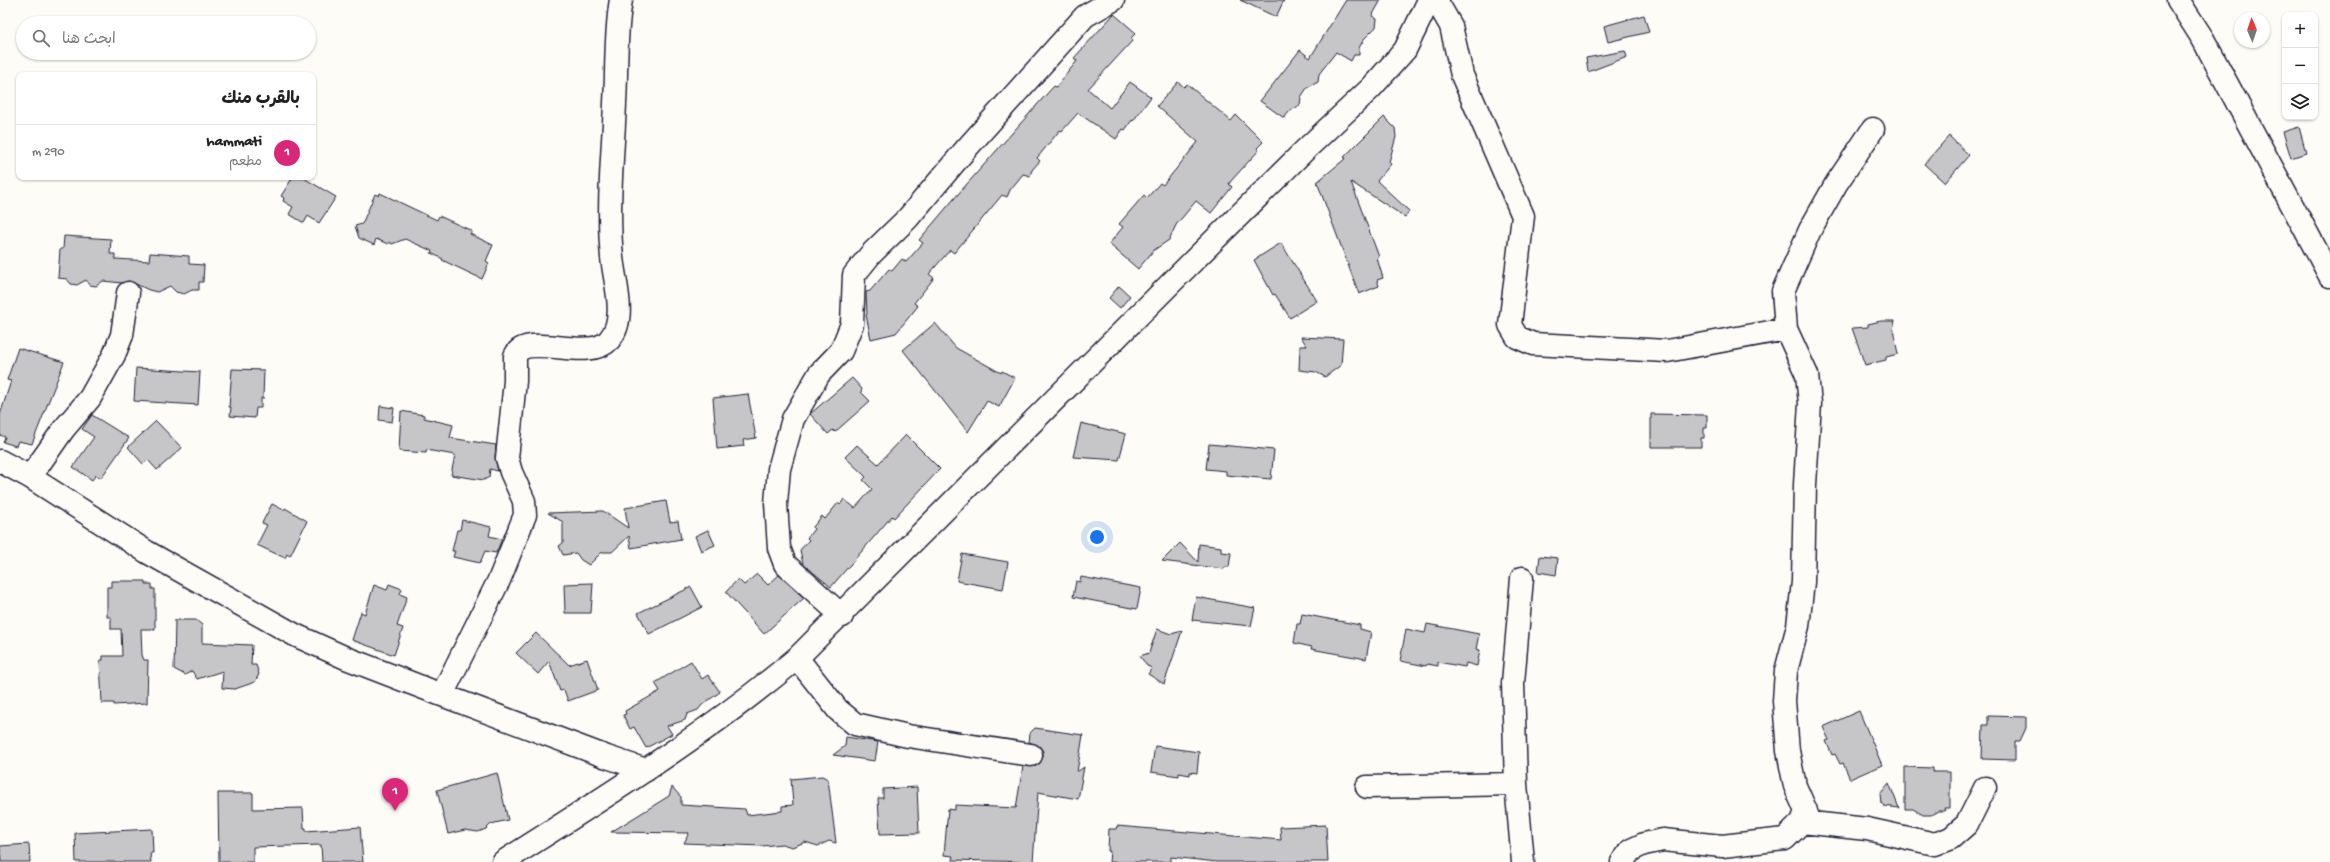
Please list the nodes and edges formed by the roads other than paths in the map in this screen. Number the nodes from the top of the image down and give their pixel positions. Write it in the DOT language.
graph roads {
  1 [pos="621,0"];
  2 [pos="1113,0"];
  3 [pos="1429,0"];
  4 [pos="1436,0"];
  5 [pos="2178,0"];
  6 [pos="1873,129"];
  7 [pos="2330,276"];
  8 [pos="128,293"];
  9 [pos="1786,329"];
  10 [pos="0,461"];
  11 [pos="30,477"];
  12 [pos="1522,578"];
  13 [pos="842,616"];
  14 [pos="797,658"];
  15 [pos="442,695"];
  16 [pos="1031,754"];
  17 [pos="646,770"];
  18 [pos="1516,784"];
  19 [pos="1367,787"];
  20 [pos="1985,788"];
  21 [pos="1802,822"];
  22 [pos="502,862"];
  23 [pos="1523,862"];
  24 [pos="1622,862"];
  1 -- 15 [label="street"];
  2 -- 13 [label="street"];
  3 -- 13 [label="street"];
  4 -- 9 [label="street"];
  5 -- 7 [label="street"];
  6 -- 9 [label="street"];
  8 -- 11 [label="street"];
  9 -- 21 [label="street"];
  10 -- 11 [label="street"];
  11 -- 15 [label="street"];
  12 -- 18 [label="street"];
  13 -- 14 [label="street"];
  14 -- 16 [label="street"];
  14 -- 17 [label="street"];
  15 -- 17 [label="street"];
  17 -- 22 [label="street"];
  18 -- 19 [label="street"];
  18 -- 23 [label="street"];
  20 -- 21 [label="street"];
  21 -- 24 [label="street"];
}
